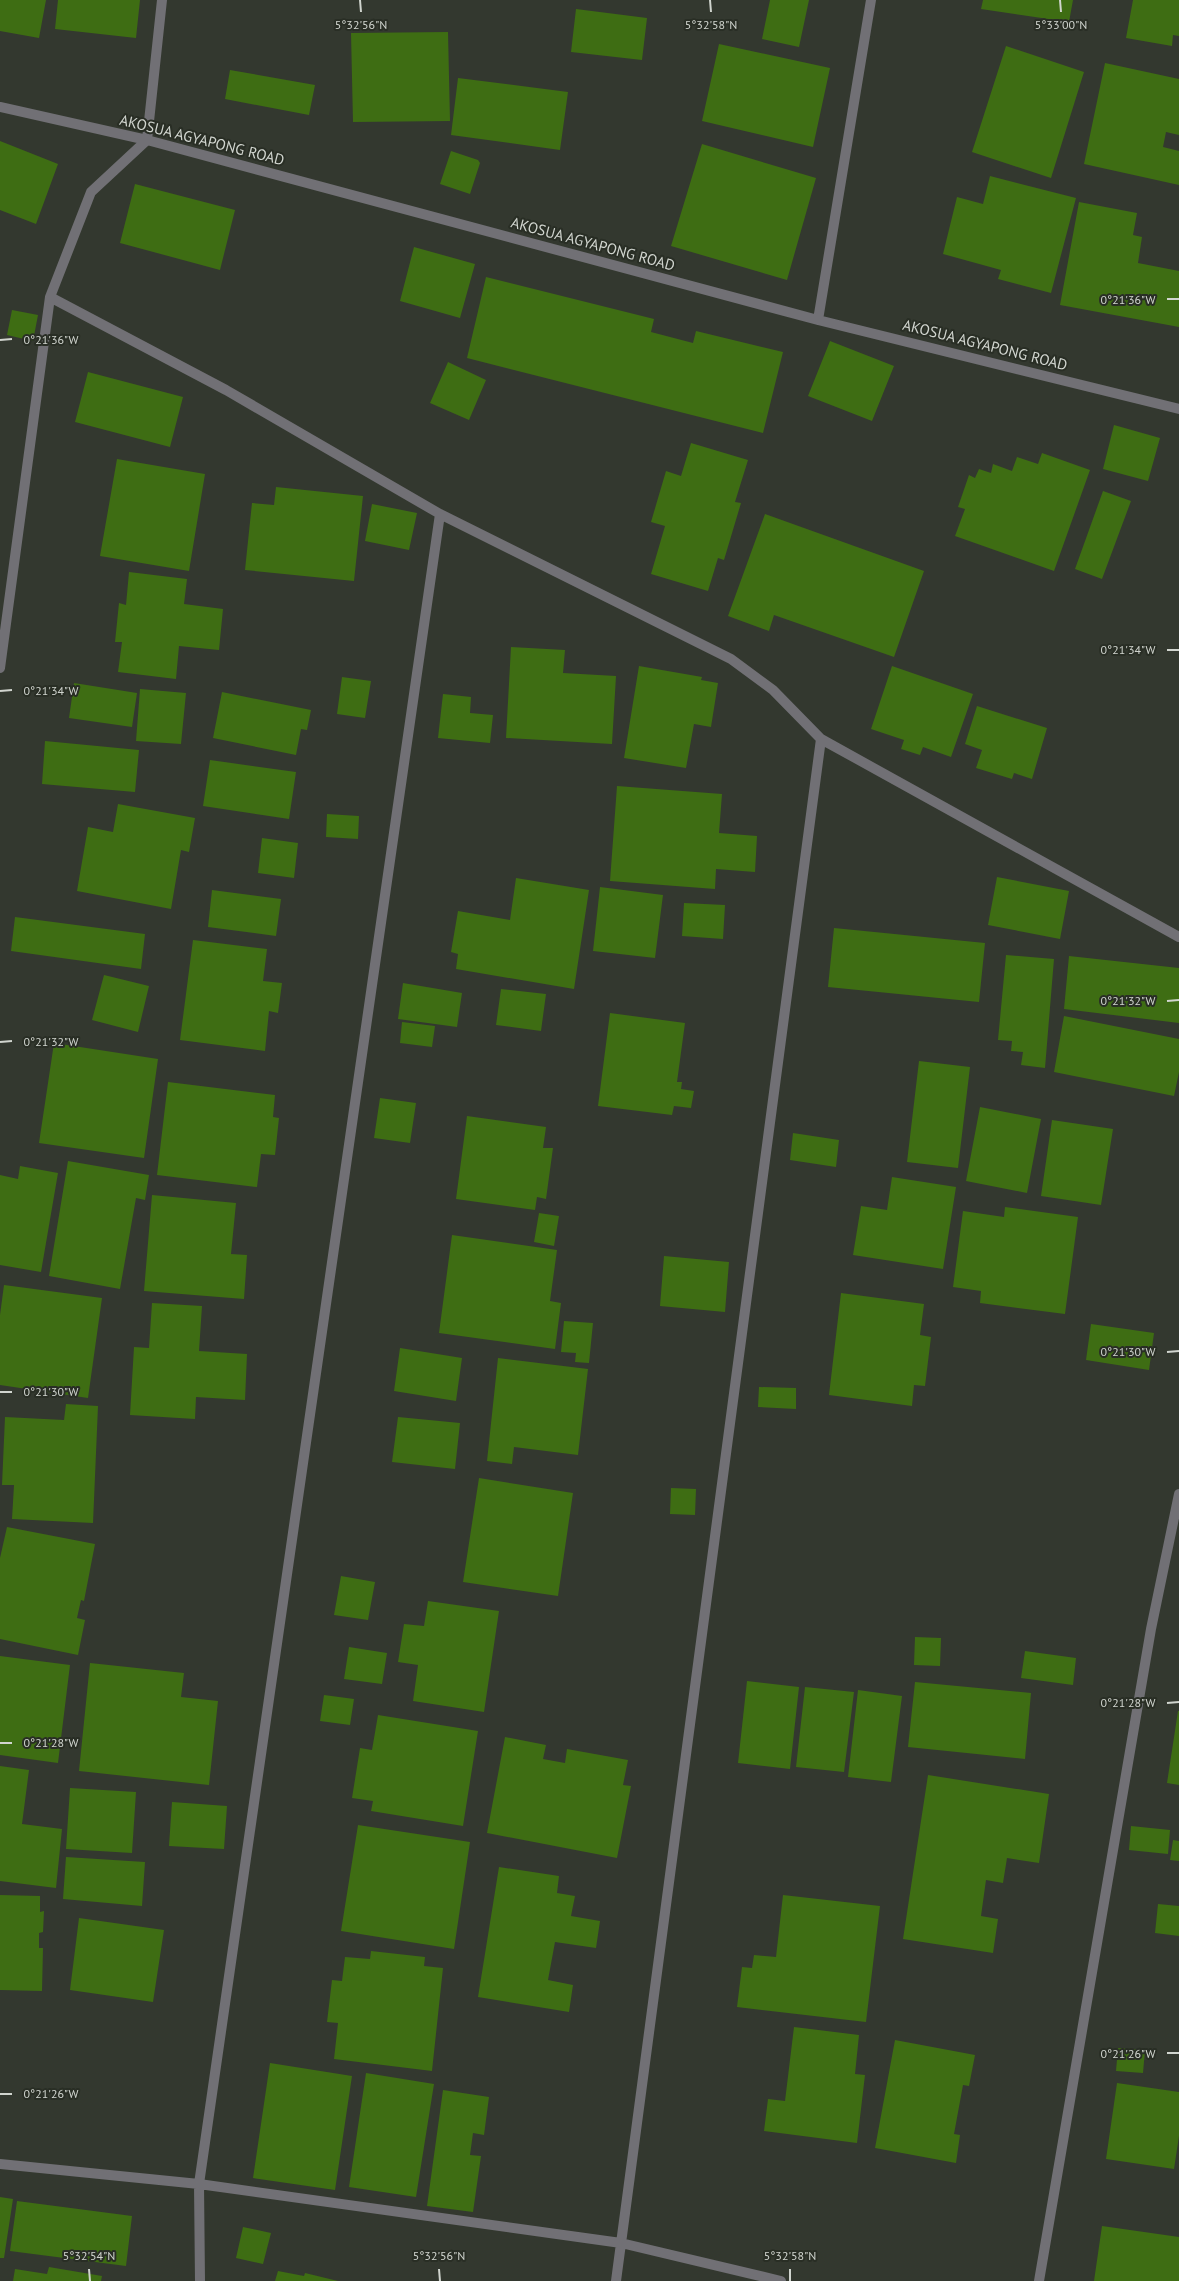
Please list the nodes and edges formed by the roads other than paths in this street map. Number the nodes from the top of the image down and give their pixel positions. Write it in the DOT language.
graph roads {
  1 [pos="162,0"];
  2 [pos="872,0"];
  3 [pos="0,107"];
  4 [pos="147,140"];
  5 [pos="50,297"];
  6 [pos="818,320"];
  7 [pos="1179,409"];
  8 [pos="440,514"];
  9 [pos="0,668"];
  10 [pos="821,739"];
  11 [pos="1179,937"];
  12 [pos="1179,1494"];
  13 [pos="0,2164"];
  14 [pos="199,2184"];
  15 [pos="621,2243"];
  16 [pos="200,2281"];
  17 [pos="616,2281"];
  18 [pos="781,2281"];
  19 [pos="1039,2281"];
  1 -- 4 [label="street"];
  2 -- 6 [label="street"];
  3 -- 4 [label="street, AKOSUA AGYAPONG ROAD"];
  4 -- 5 [label="street"];
  4 -- 6 [label="street, AKOSUA AGYAPONG ROAD"];
  5 -- 8 [label="street"];
  5 -- 9 [label="street"];
  6 -- 7 [label="street, AKOSUA AGYAPONG ROAD"];
  8 -- 10 [label="street"];
  8 -- 14 [label="street"];
  10 -- 11 [label="street"];
  10 -- 15 [label="street"];
  12 -- 19 [label="street"];
  13 -- 14 [label="street"];
  14 -- 15 [label="street"];
  14 -- 16 [label="street"];
  15 -- 17 [label="street"];
  15 -- 18 [label="street"];
}
